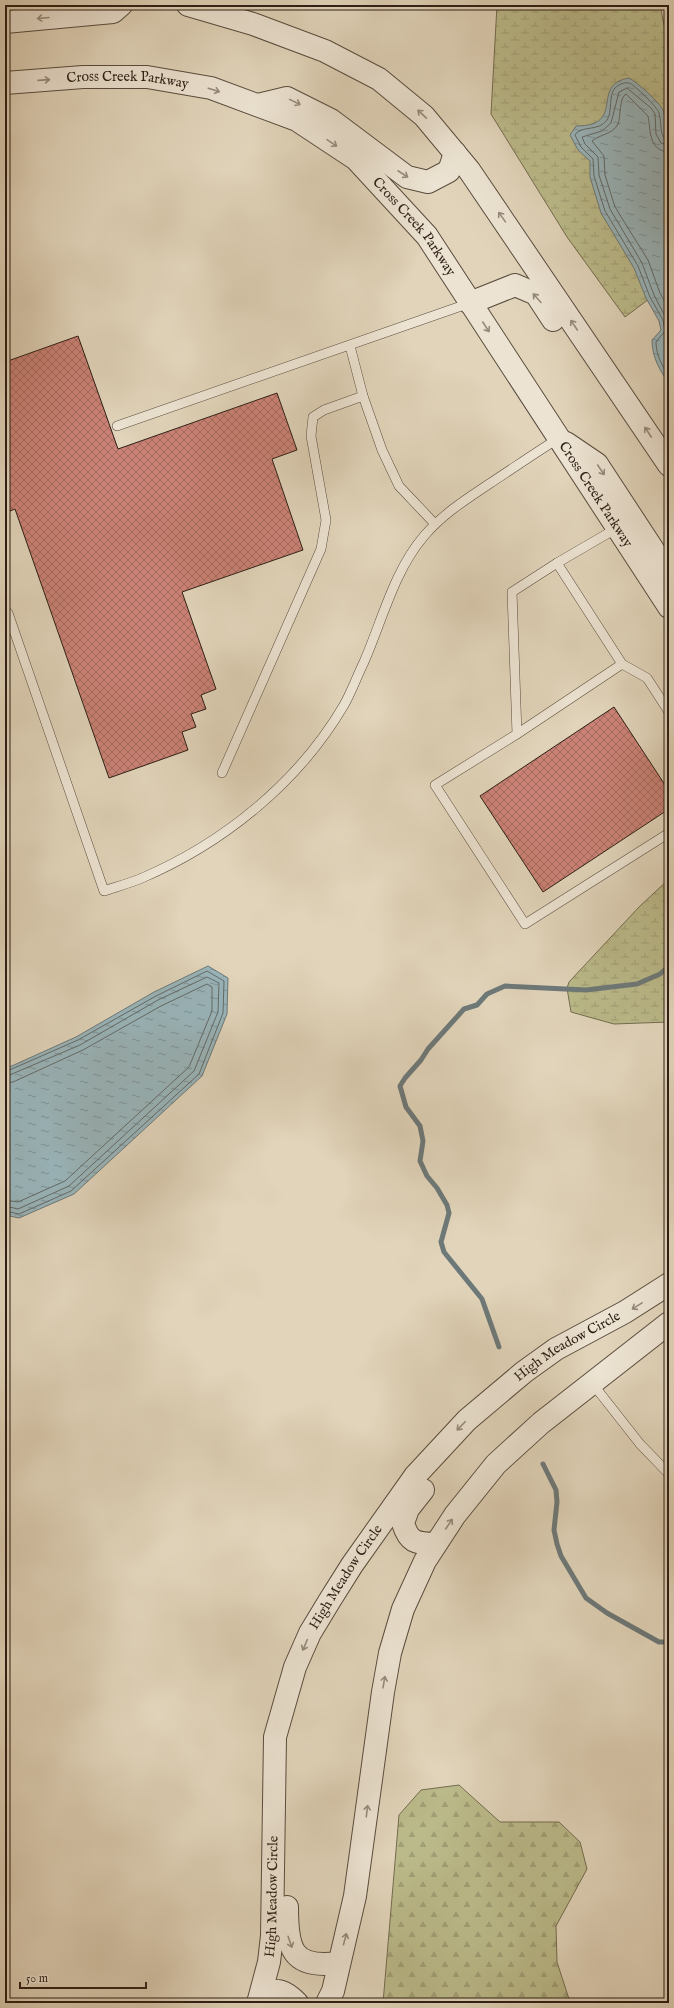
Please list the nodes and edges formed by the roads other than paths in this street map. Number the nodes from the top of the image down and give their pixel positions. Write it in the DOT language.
graph roads {
  1 [pos="22,5"];
  2 [pos="121,5"];
  3 [pos="188,5"];
  4 [pos="5,7"];
  5 [pos="5,22"];
  6 [pos="5,83"];
  7 [pos="258,105"];
  8 [pos="455,153"];
  9 [pos="470,303"];
  10 [pos="350,346"];
  11 [pos="363,396"];
  12 [pos="634,411"];
  13 [pos="117,426"];
  14 [pos="559,438"];
  15 [pos="669,465"];
  16 [pos="435,524"];
  17 [pos="617,528"];
  18 [pos="557,563"];
  19 [pos="669,574"];
  20 [pos="669,607"];
  21 [pos="5,614"];
  22 [pos="622,664"];
  23 [pos="669,712"];
  24 [pos="517,734"];
  25 [pos="222,773"];
  26 [pos="669,833"];
  27 [pos="669,1284"];
  28 [pos="669,1323"];
  29 [pos="524,1372"];
  30 [pos="592,1383"];
  31 [pos="669,1474"];
  32 [pos="435,1544"];
  33 [pos="275,1737"];
  34 [pos="338,1963"];
  35 [pos="260,1997"];
  36 [pos="297,2003"];
  37 [pos="328,2003"];
  1 -- 4 [label="street"];
  2 -- 5 [label="street, one-way"];
  8 -- 3 [label="street, one-way"];
  6 -- 7 [label="street, Cross Creek Parkway, one-way"];
  7 -- 8 [label="street, one-way"];
  7 -- 9 [label="street, Cross Creek Parkway, one-way"];
  12 -- 8 [label="street, one-way"];
  9 -- 10 [label="lane"];
  12 -- 9 [label="street, one-way"];
  9 -- 14 [label="street, Cross Creek Parkway, one-way"];
  10 -- 11 [label="lane"];
  10 -- 13 [label="lane"];
  11 -- 16 [label="lane"];
  11 -- 25 [label="lane"];
  15 -- 12 [label="street, one-way"];
  14 -- 16 [label="lane"];
  14 -- 17 [label="street, Cross Creek Parkway"];
  14 -- 19 [label="street, one-way"];
  16 -- 21 [label="lane"];
  17 -- 18 [label="lane"];
  17 -- 20 [label="street, Cross Creek Parkway"];
  18 -- 22 [label="lane"];
  18 -- 24 [label="lane"];
  22 -- 23 [label="lane"];
  22 -- 24 [label="lane"];
  24 -- 26 [label="lane"];
  27 -- 29 [label="street, High Meadow Circle, one-way"];
  28 -- 30 [label="street"];
  29 -- 32 [label="street"];
  29 -- 33 [label="street, High Meadow Circle, one-way"];
  30 -- 31 [label="lane"];
  32 -- 30 [label="street, one-way"];
  34 -- 32 [label="street, one-way"];
  33 -- 34 [label="street, one-way"];
  33 -- 35 [label="street, High Meadow Circle"];
  34 -- 37 [label="street"];
  35 -- 36 [label="street"];
}
